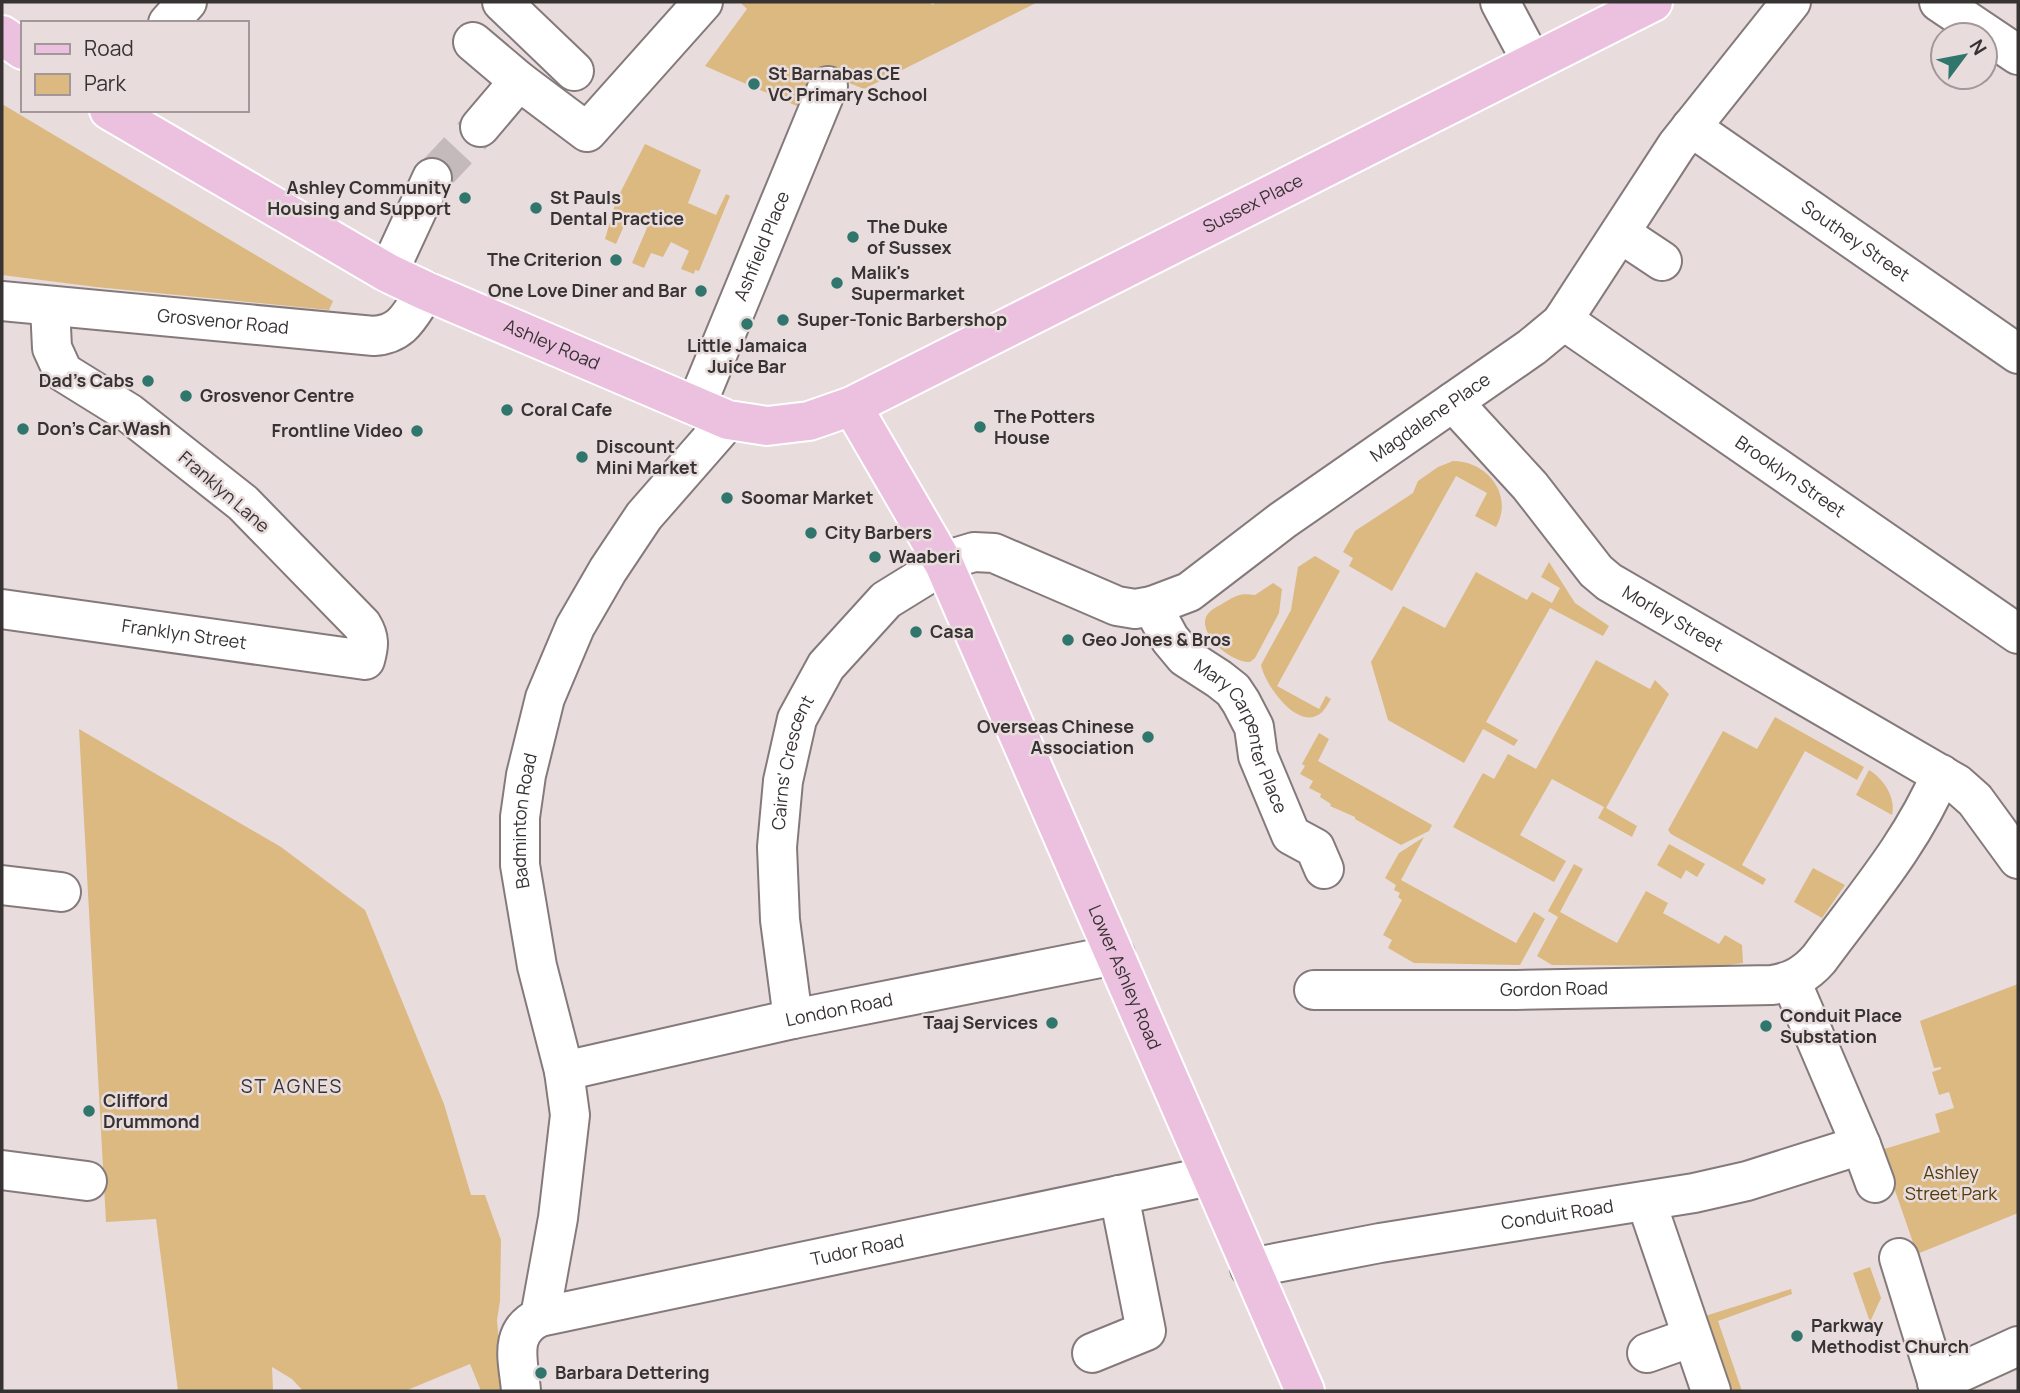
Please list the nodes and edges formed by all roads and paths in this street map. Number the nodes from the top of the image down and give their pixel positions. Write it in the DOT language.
graph roads {
  1 [pos="187,2"];
  2 [pos="502,2"];
  3 [pos="703,2"];
  4 [pos="1500,2"];
  5 [pos="1653,2"];
  6 [pos="1791,2"];
  7 [pos="1939,2"];
  8 [pos="170,21"];
  9 [pos="2,35"];
  10 [pos="473,42"];
  11 [pos="21,49"];
  12 [pos="2018,55"];
  13 [pos="1532,62"];
  14 [pos="575,71"];
  15 [pos="519,81"];
  16 [pos="828,86"];
  17 [pos="112,112"];
  18 [pos="480,127"];
  19 [pos="1691,127"];
  20 [pos="432,178"];
  21 [pos="1620,233"];
  22 [pos="1661,261"];
  23 [pos="388,273"];
  24 [pos="426,291"];
  25 [pos="2,301"];
  26 [pos="50,306"];
  27 [pos="1563,320"];
  28 [pos="2018,354"];
  29 [pos="1453,402"];
  30 [pos="852,406"];
  31 [pos="712,413"];
  32 [pos="944,564"];
  33 [pos="1152,606"];
  34 [pos="2,609"];
  35 [pos="2018,634"];
  36 [pos="365,660"];
  37 [pos="1941,774"];
  38 [pos="2018,859"];
  39 [pos="1324,869"];
  40 [pos="2,885"];
  41 [pos="61,892"];
  42 [pos="1115,955"];
  43 [pos="1791,981"];
  44 [pos="1314,990"];
  45 [pos="793,1020"];
  46 [pos="564,1070"];
  47 [pos="1861,1145"];
  48 [pos="2,1170"];
  49 [pos="1210,1176"];
  50 [pos="87,1181"];
  51 [pos="1875,1183"];
  52 [pos="1119,1195"];
  53 [pos="1646,1201"];
  54 [pos="1899,1258"];
  55 [pos="1250,1268"];
  56 [pos="528,1329"];
  57 [pos="1692,1337"];
  58 [pos="2018,1346"];
  59 [pos="1092,1353"];
  60 [pos="1647,1353"];
  61 [pos="1939,1387"];
  62 [pos="521,1391"];
  63 [pos="1305,1391"];
  64 [pos="1711,1391"];
  1 -- 8 [label="street"];
  2 -- 14 [label="street"];
  3 -- 15 [label="street"];
  4 -- 13 [label="street"];
  5 -- 13 [label="main road, Sussex Place"];
  6 -- 19 [label="street, Magdalene Place"];
  7 -- 12 [label="street"];
  9 -- 11 [label="main road"];
  10 -- 15 [label="street"];
  13 -- 30 [label="main road, Sussex Place"];
  15 -- 18 [label="street"];
  16 -- 31 [label="street, Ashfield Place"];
  17 -- 23 [label="main road, Ashley Road"];
  19 -- 21 [label="street, Magdalene Place"];
  19 -- 28 [label="street, Southey Street"];
  20 -- 23 [label="street"];
  21 -- 22 [label="street"];
  21 -- 27 [label="street, Magdalene Place"];
  23 -- 24 [label="main road, Ashley Road"];
  24 -- 26 [label="street, Grosvenor Road"];
  24 -- 31 [label="main road, Ashley Road"];
  25 -- 26 [label="street, Grosvenor Road"];
  26 -- 36 [label="street, Franklyn Lane"];
  27 -- 29 [label="street, Magdalene Place"];
  27 -- 35 [label="street, Brooklyn Street"];
  29 -- 33 [label="street, Magdalene Place"];
  29 -- 37 [label="street, Morley Street"];
  30 -- 31 [label="main road, Ashley Road"];
  30 -- 32 [label="main road"];
  31 -- 46 [label="street, Badminton Road"];
  32 -- 33 [label="street, Magdalene Place"];
  32 -- 42 [label="main road, Lower Ashley Road"];
  32 -- 45 [label="street, Cairns' Crescent"];
  33 -- 39 [label="street, Mary Carpenter Place"];
  34 -- 36 [label="street, Franklyn Street"];
  37 -- 38 [label="street, Morley Street"];
  37 -- 43 [label="street"];
  40 -- 41 [label="street"];
  42 -- 45 [label="street, London Road"];
  42 -- 49 [label="main road, Lower Ashley Road"];
  43 -- 44 [label="street, Gordon Road"];
  43 -- 47 [label="street"];
  45 -- 46 [label="street, London Road"];
  46 -- 56 [label="street, Badminton Road"];
  47 -- 51 [label="street"];
  47 -- 53 [label="street, Conduit Road"];
  48 -- 50 [label="street"];
  49 -- 52 [label="street, Tudor Road"];
  49 -- 55 [label="main road, Lower Ashley Road"];
  52 -- 56 [label="street, Tudor Road"];
  52 -- 59 [label="street"];
  53 -- 55 [label="street, Conduit Road"];
  53 -- 57 [label="street"];
  54 -- 61 [label="street"];
  55 -- 63 [label="main road, Lower Ashley Road"];
  56 -- 62 [label="street, Badminton Road"];
  57 -- 60 [label="street"];
  57 -- 64 [label="street"];
  58 -- 61 [label="street"];
}
